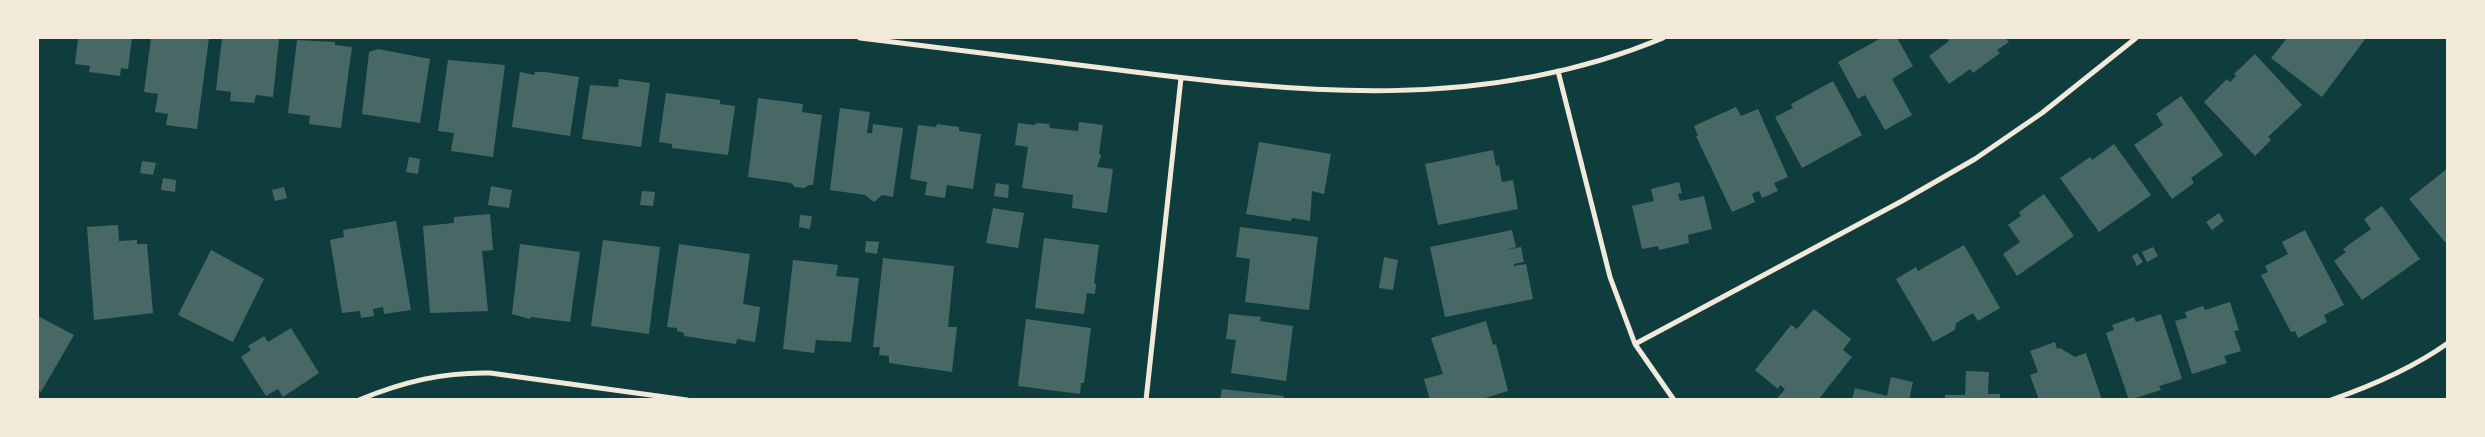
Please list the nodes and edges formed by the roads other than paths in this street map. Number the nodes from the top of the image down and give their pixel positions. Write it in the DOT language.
graph roads {
  1 [pos="862,38"];
  2 [pos="1663,38"];
  3 [pos="2136,38"];
  4 [pos="1558,71"];
  5 [pos="1181,78"];
  6 [pos="2448,343"];
  7 [pos="1635,344"];
  8 [pos="359,400"];
  9 [pos="687,400"];
  10 [pos="1146,400"];
  11 [pos="1674,400"];
  12 [pos="2331,400"];
  1 -- 5 [label="street"];
  2 -- 4 [label="street"];
  3 -- 7 [label="street"];
  4 -- 5 [label="street"];
  4 -- 7 [label="street"];
  5 -- 10 [label="street"];
  6 -- 12 [label="street"];
  7 -- 11 [label="street"];
  8 -- 9 [label="street"];
}
